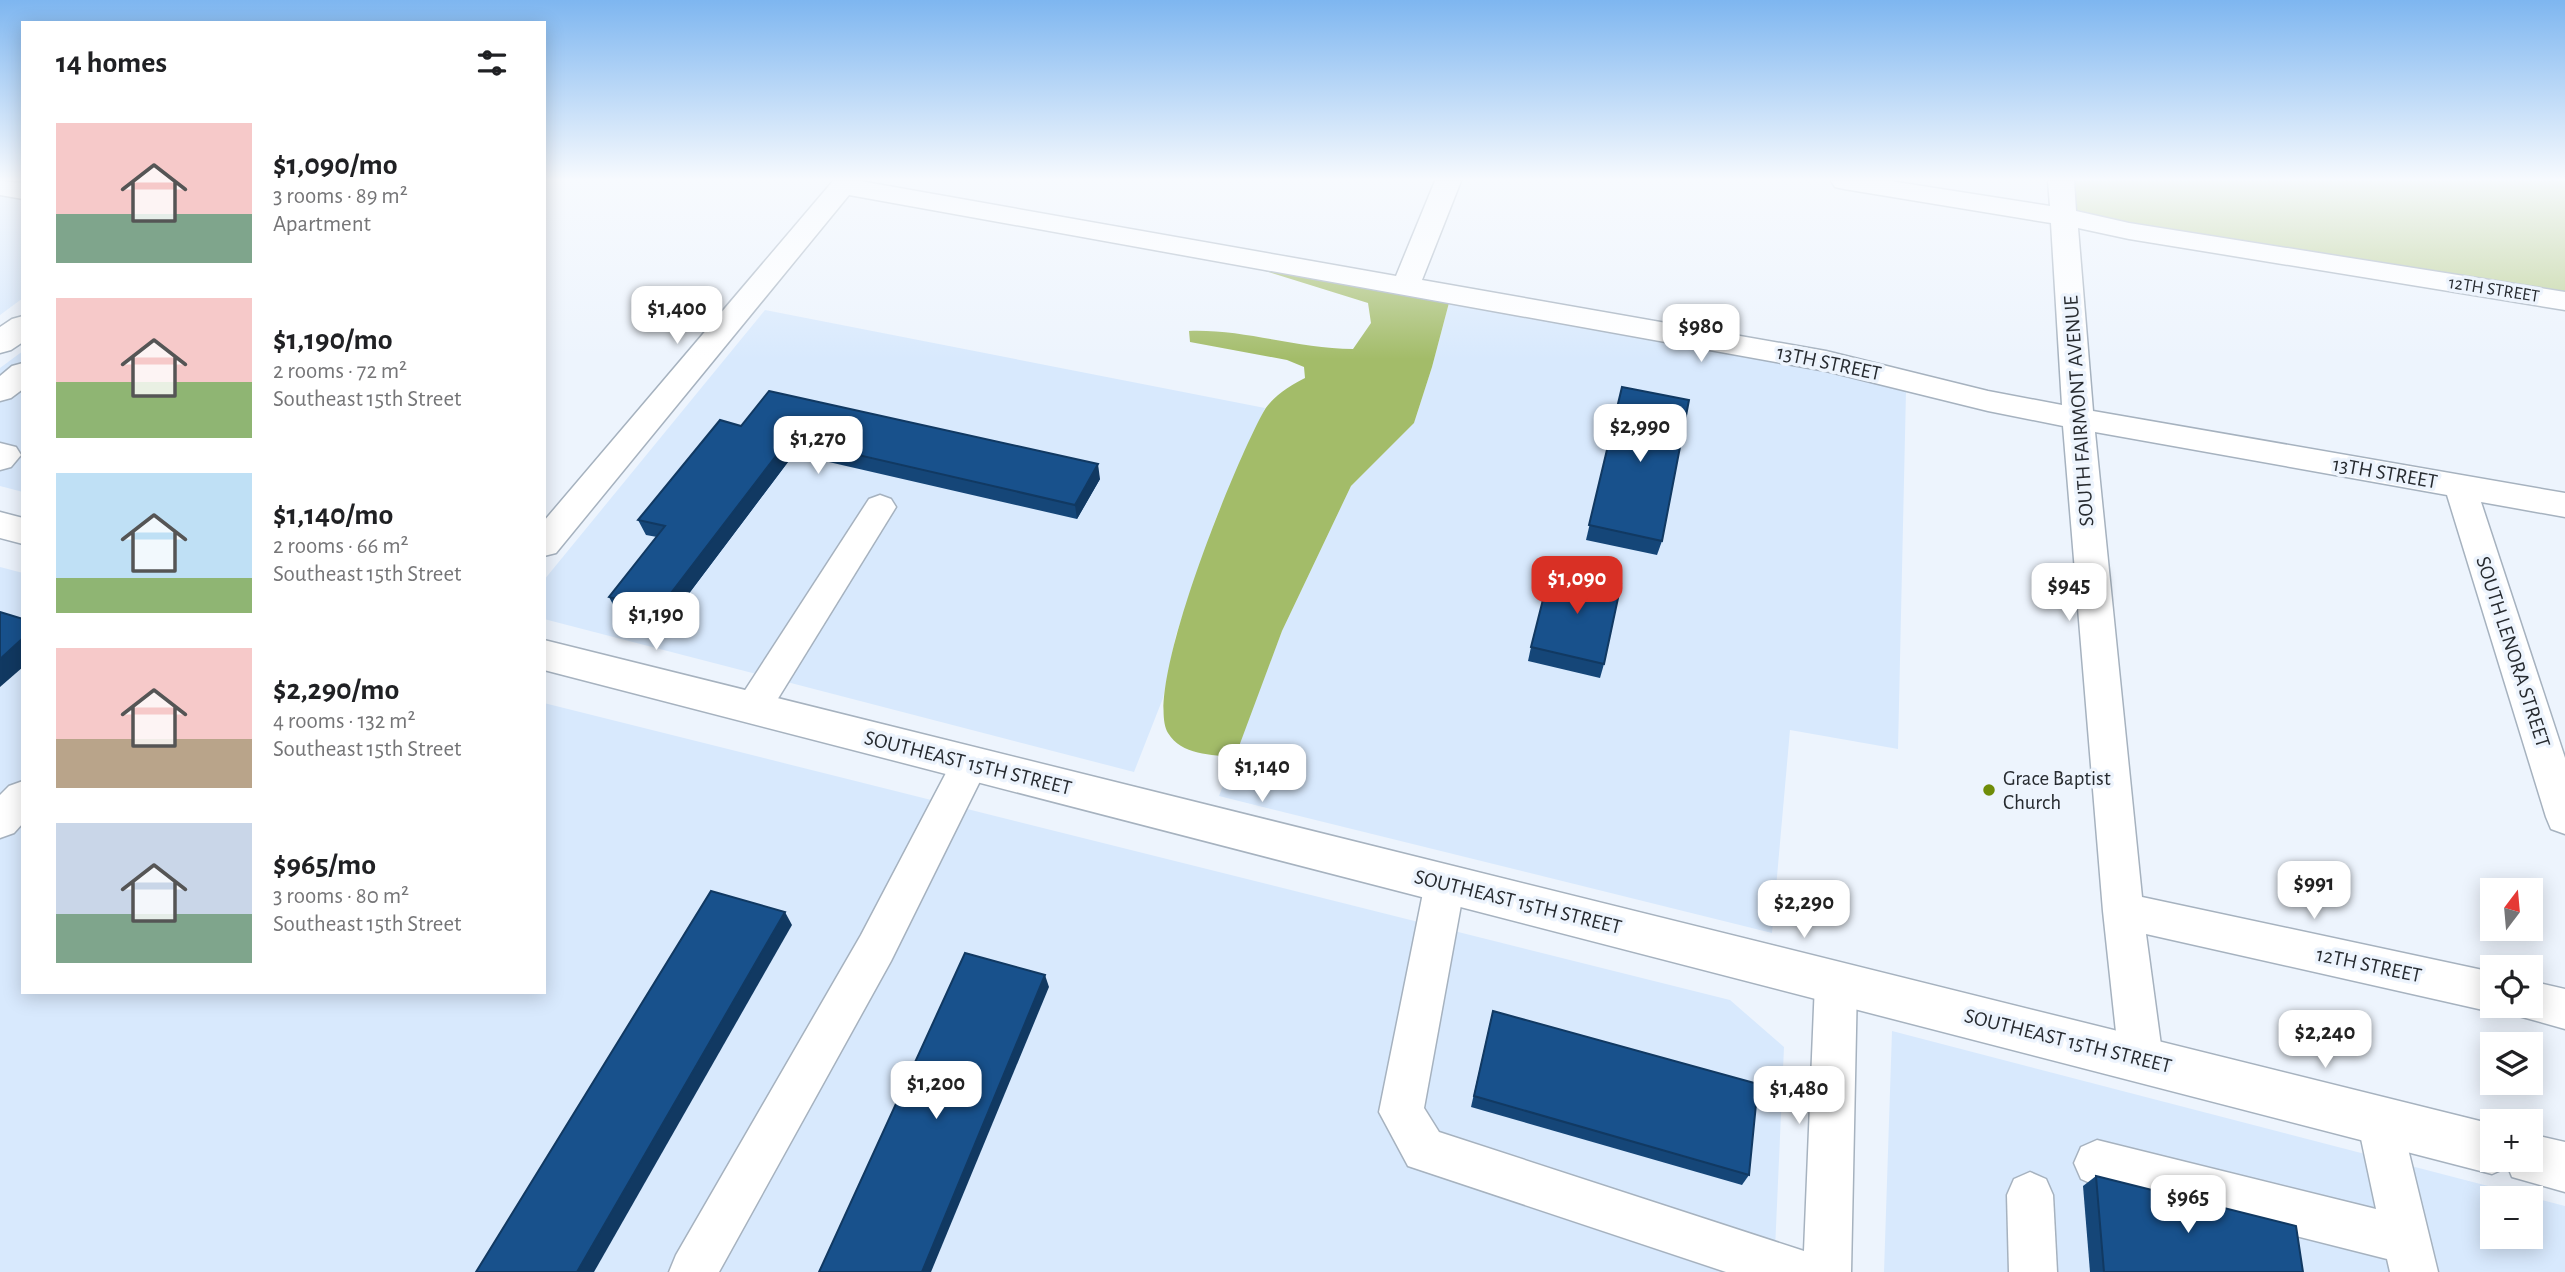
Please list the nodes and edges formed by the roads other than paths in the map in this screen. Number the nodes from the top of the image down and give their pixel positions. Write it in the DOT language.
graph roads {
  1 [pos="797,240"];
  2 [pos="1157,240"];
  3 [pos="1424,240"];
  4 [pos="2067,240"];
  5 [pos="2188,240"];
  6 [pos="1406,286"];
  7 [pos="2565,301"];
  8 [pos="21,327"];
  9 [pos="0,343"];
  10 [pos="0,360"];
  11 [pos="21,365"];
  12 [pos="21,375"];
  13 [pos="0,391"];
  14 [pos="2078,419"];
  15 [pos="0,453"];
  16 [pos="0,459"];
  17 [pos="2460,487"];
  18 [pos="2565,505"];
  19 [pos="880,507"];
  20 [pos="0,525"];
  21 [pos="21,530"];
  22 [pos="546,542"];
  23 [pos="546,656"];
  24 [pos="753,708"];
  25 [pos="970,763"];
  26 [pos="21,799"];
  27 [pos="2565,817"];
  28 [pos="0,821"];
  29 [pos="1445,883"];
  30 [pos="2123,911"];
  31 [pos="1836,983"];
  32 [pos="2480,989"];
  33 [pos="2543,1004"];
  34 [pos="2565,1009"];
  35 [pos="2141,1059"];
  36 [pos="2379,1120"];
  37 [pos="2480,1146"];
  38 [pos="2543,1161"];
  39 [pos="2098,1163"];
  40 [pos="2565,1167"];
  41 [pos="2030,1195"];
  42 [pos="2410,1256"];
  43 [pos="693,1272"];
  44 [pos="1798,1272"];
  45 [pos="1827,1272"];
  46 [pos="2032,1272"];
  1 -- 22 [label="street"];
  2 -- 6 [label="street, 13TH STREET"];
  3 -- 6 [label="street"];
  4 -- 14 [label="street, SOUTH FAIRMONT AVENUE"];
  5 -- 7 [label="street, 12TH STREET"];
  6 -- 14 [label="street, 13TH STREET"];
  8 -- 9 [label="main road"];
  10 -- 11 [label="street"];
  12 -- 13 [label="street"];
  14 -- 17 [label="street, 13TH STREET"];
  14 -- 30 [label="street, SOUTH FAIRMONT AVENUE"];
  15 -- 16 [label="street"];
  17 -- 18 [label="street, 13TH STREET"];
  17 -- 27 [label="street, SOUTH LENORA STREET"];
  19 -- 24 [label="street"];
  20 -- 21 [label="main road"];
  23 -- 24 [label="main road, SOUTHEAST 15TH STREET"];
  24 -- 25 [label="main road, SOUTHEAST 15TH STREET"];
  25 -- 29 [label="main road, SOUTHEAST 15TH STREET"];
  25 -- 43 [label="street"];
  26 -- 28 [label="street"];
  29 -- 31 [label="main road, SOUTHEAST 15TH STREET"];
  29 -- 44 [label="street"];
  30 -- 32 [label="street, 12TH STREET"];
  30 -- 35 [label="street, SOUTH FAIRMONT AVENUE"];
  31 -- 35 [label="main road, SOUTHEAST 15TH STREET"];
  31 -- 45 [label="street"];
  33 -- 34 [label="street"];
  35 -- 36 [label="main road, SOUTHEAST 15TH STREET"];
  36 -- 37 [label="main road, SOUTHEAST 15TH STREET"];
  36 -- 42 [label="street"];
  38 -- 40 [label="main road"];
  39 -- 42 [label="street"];
  41 -- 46 [label="street"];
}
